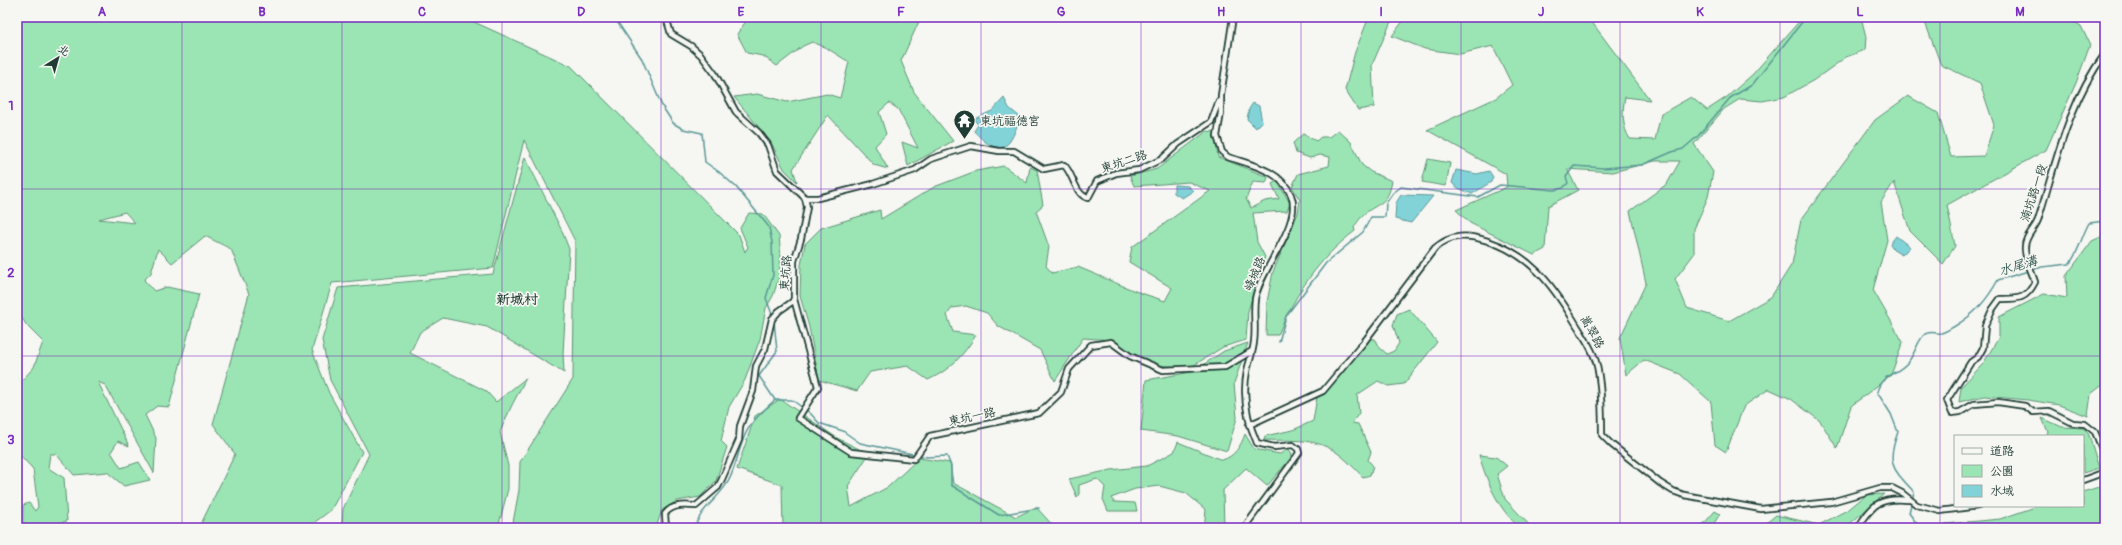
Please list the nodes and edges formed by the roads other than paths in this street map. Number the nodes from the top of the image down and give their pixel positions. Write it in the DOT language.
graph roads {
  1 [pos="666,17"];
  2 [pos="1233,17"];
  3 [pos="2105,54"];
  4 [pos="1221,95"];
  5 [pos="805,198"];
  6 [pos="794,299"];
  7 [pos="1252,351"];
  8 [pos="1249,425"];
  9 [pos="2105,456"];
  10 [pos="2105,472"];
  11 [pos="2084,480"];
  12 [pos="1910,500"];
  13 [pos="1970,507"];
  14 [pos="666,528"];
  15 [pos="1244,528"];
  16 [pos="1858,528"];
  1 -- 5 [label="street"];
  2 -- 4 [label="street, 峰城路"];
  3 -- 9 [label="street, 湳坑路一段"];
  4 -- 5 [label="street, 東坑二路"];
  4 -- 7 [label="street, 峰城路"];
  5 -- 6 [label="street, 東坑路"];
  6 -- 7 [label="street, 東坑一路"];
  6 -- 14 [label="street, 東坑路"];
  7 -- 8 [label="street, 峰城路"];
  8 -- 12 [label="street, 嵩翠路"];
  8 -- 15 [label="street, 峰城路"];
  10 -- 11 [label="street"];
  12 -- 13 [label="street, 嵩翠路"];
  12 -- 16 [label="street"];
}
